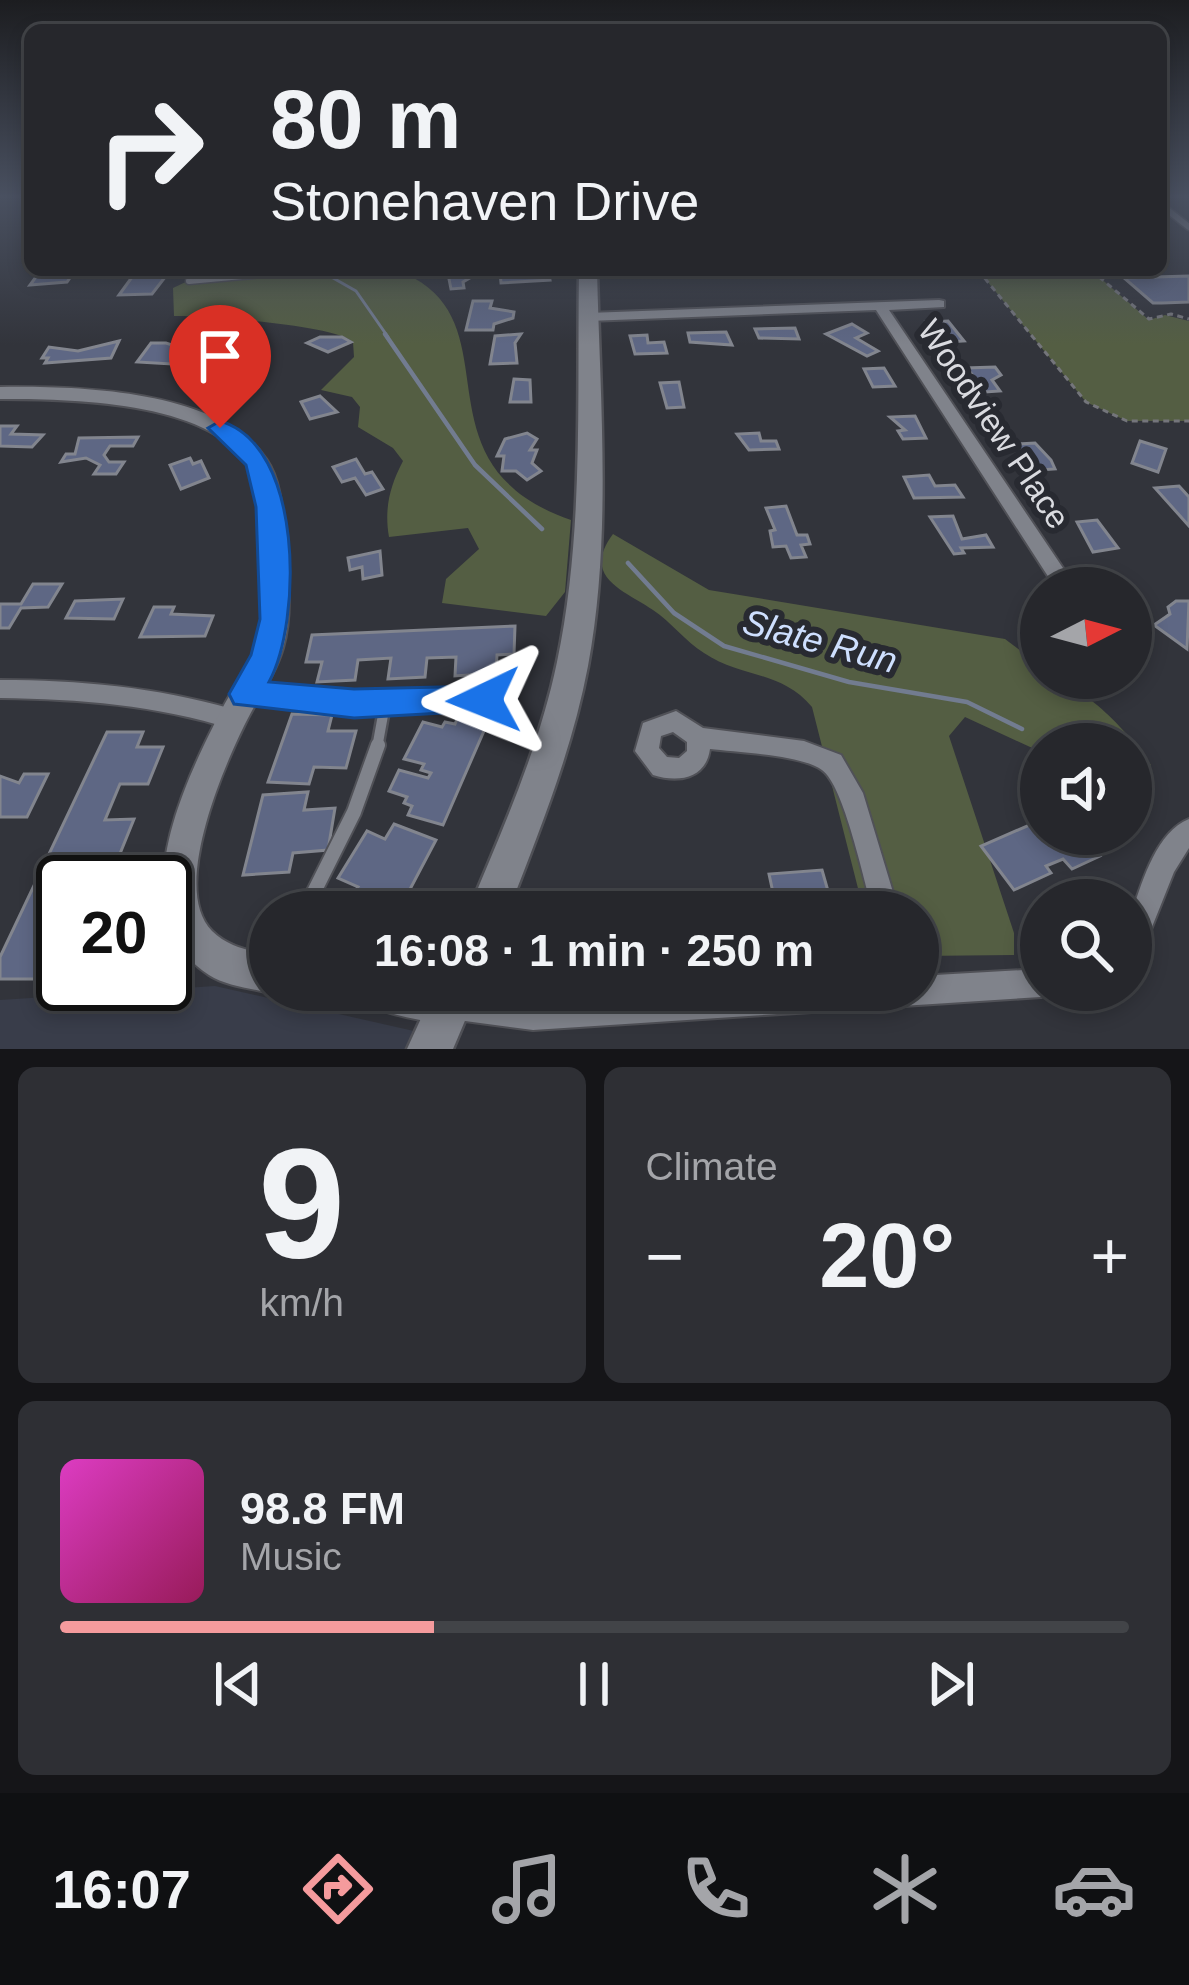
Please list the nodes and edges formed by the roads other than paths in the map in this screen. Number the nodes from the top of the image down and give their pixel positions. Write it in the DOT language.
graph roads {
  1 [pos="235,276"];
  2 [pos="588,276"];
  3 [pos="189,280"];
  4 [pos="939,304"];
  5 [pos="880,306"];
  6 [pos="588,317"];
  7 [pos="0,393"];
  8 [pos="1052,567"];
  9 [pos="0,689"];
  10 [pos="484,700"];
  11 [pos="385,704"];
  12 [pos="239,707"];
  13 [pos="698,737"];
  14 [pos="1189,830"];
  15 [pos="315,891"];
  16 [pos="496,891"];
  17 [pos="880,891"];
  18 [pos="1152,899"];
  19 [pos="249,970"];
  20 [pos="1020,983"];
  21 [pos="939,989"];
  22 [pos="447,1011"];
  23 [pos="515,1011"];
  24 [pos="596,1011"];
  25 [pos="430,1049"];
  1 -- 3 [label="lane"];
  2 -- 6 [label="main road"];
  4 -- 5 [label="street"];
  5 -- 6 [label="street"];
  5 -- 8 [label="street, Woodview Place"];
  6 -- 16 [label="main road"];
  7 -- 12 [label="street"];
  9 -- 12 [label="street"];
  10 -- 11 [label="lane"];
  11 -- 12 [label="lane"];
  11 -- 15 [label="lane"];
  12 -- 19 [label="street"];
  13 -- 17 [label="street"];
  14 -- 18 [label="street"];
  20 -- 21 [label="street"];
  22 -- 25 [label="main road"];
  23 -- 24 [label="street"];
}
